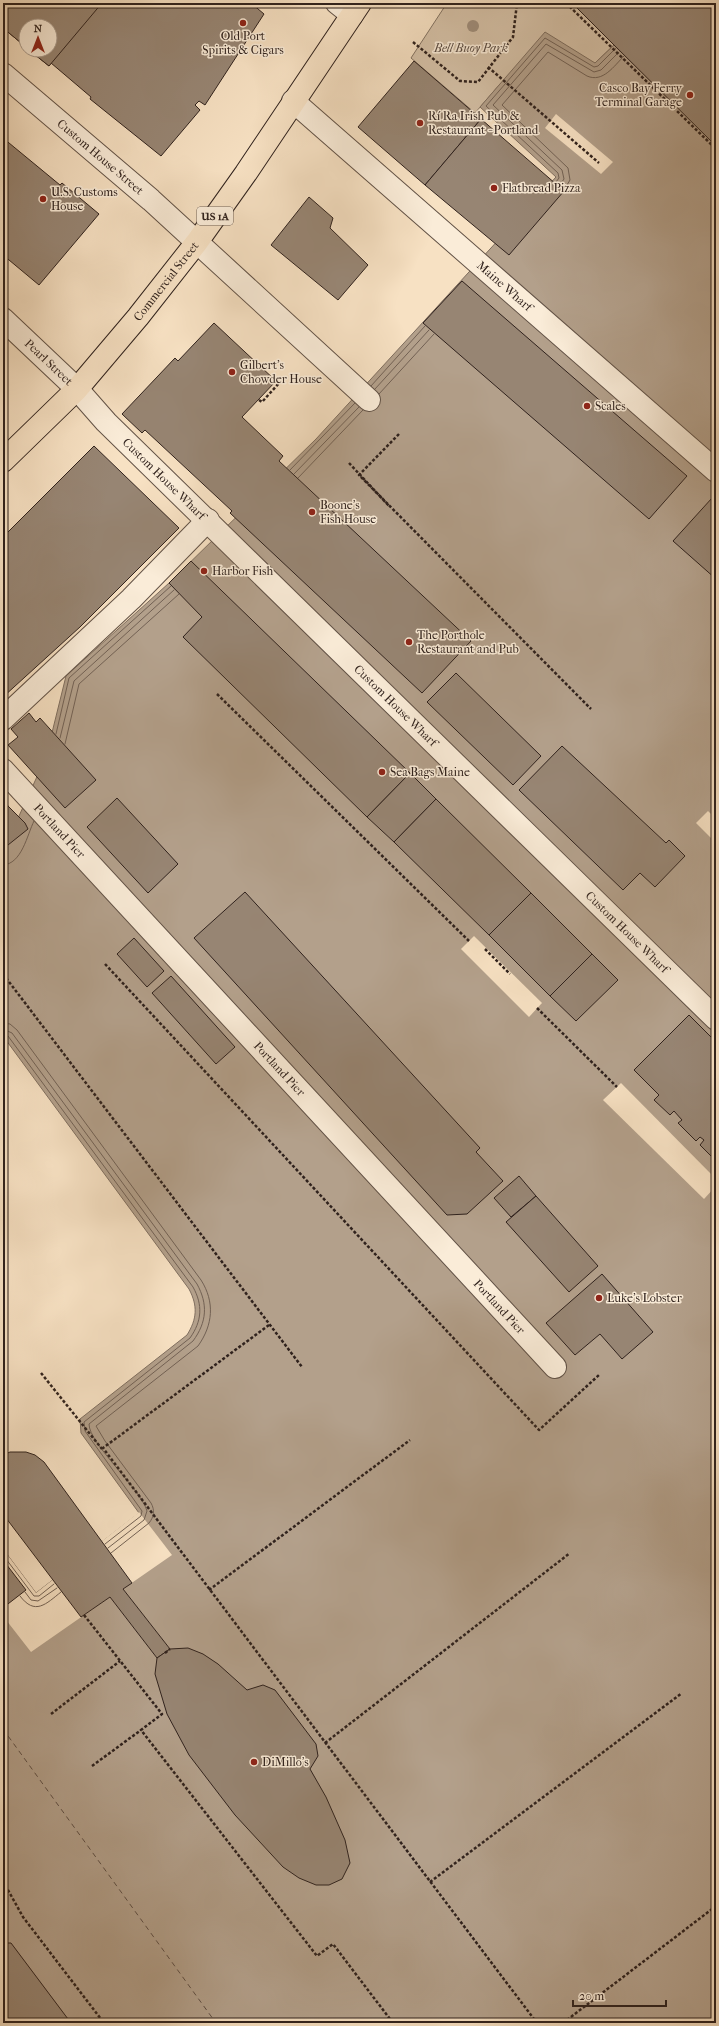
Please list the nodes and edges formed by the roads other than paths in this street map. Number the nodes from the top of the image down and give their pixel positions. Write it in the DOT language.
graph roads {
  1 [pos="349,7"];
  2 [pos="3,74"];
  3 [pos="293,101"];
  4 [pos="197,242"];
  5 [pos="3,319"];
  6 [pos="76,389"];
  7 [pos="369,400"];
  8 [pos="3,461"];
  9 [pos="716,471"];
  10 [pos="208,520"];
  11 [pos="3,719"];
  12 [pos="3,770"];
  13 [pos="716,1019"];
  14 [pos="555,1367"];
  1 -- 3 [label="main road, Commercial Street / US 1A"];
  2 -- 4 [label="street, Custom House Street"];
  3 -- 4 [label="main road, Commercial Street / US 1A"];
  3 -- 9 [label="street, Maine Wharf"];
  4 -- 6 [label="main road, Commercial Street / US 1A"];
  4 -- 7 [label="street, Custom House Street"];
  5 -- 6 [label="street, Pearl Street"];
  6 -- 8 [label="main road, Commercial Street / US 1A"];
  6 -- 10 [label="street, Custom House Wharf"];
  10 -- 11 [label="street"];
  10 -- 13 [label="street, Custom House Wharf"];
  12 -- 14 [label="street, Portland Pier"];
}
